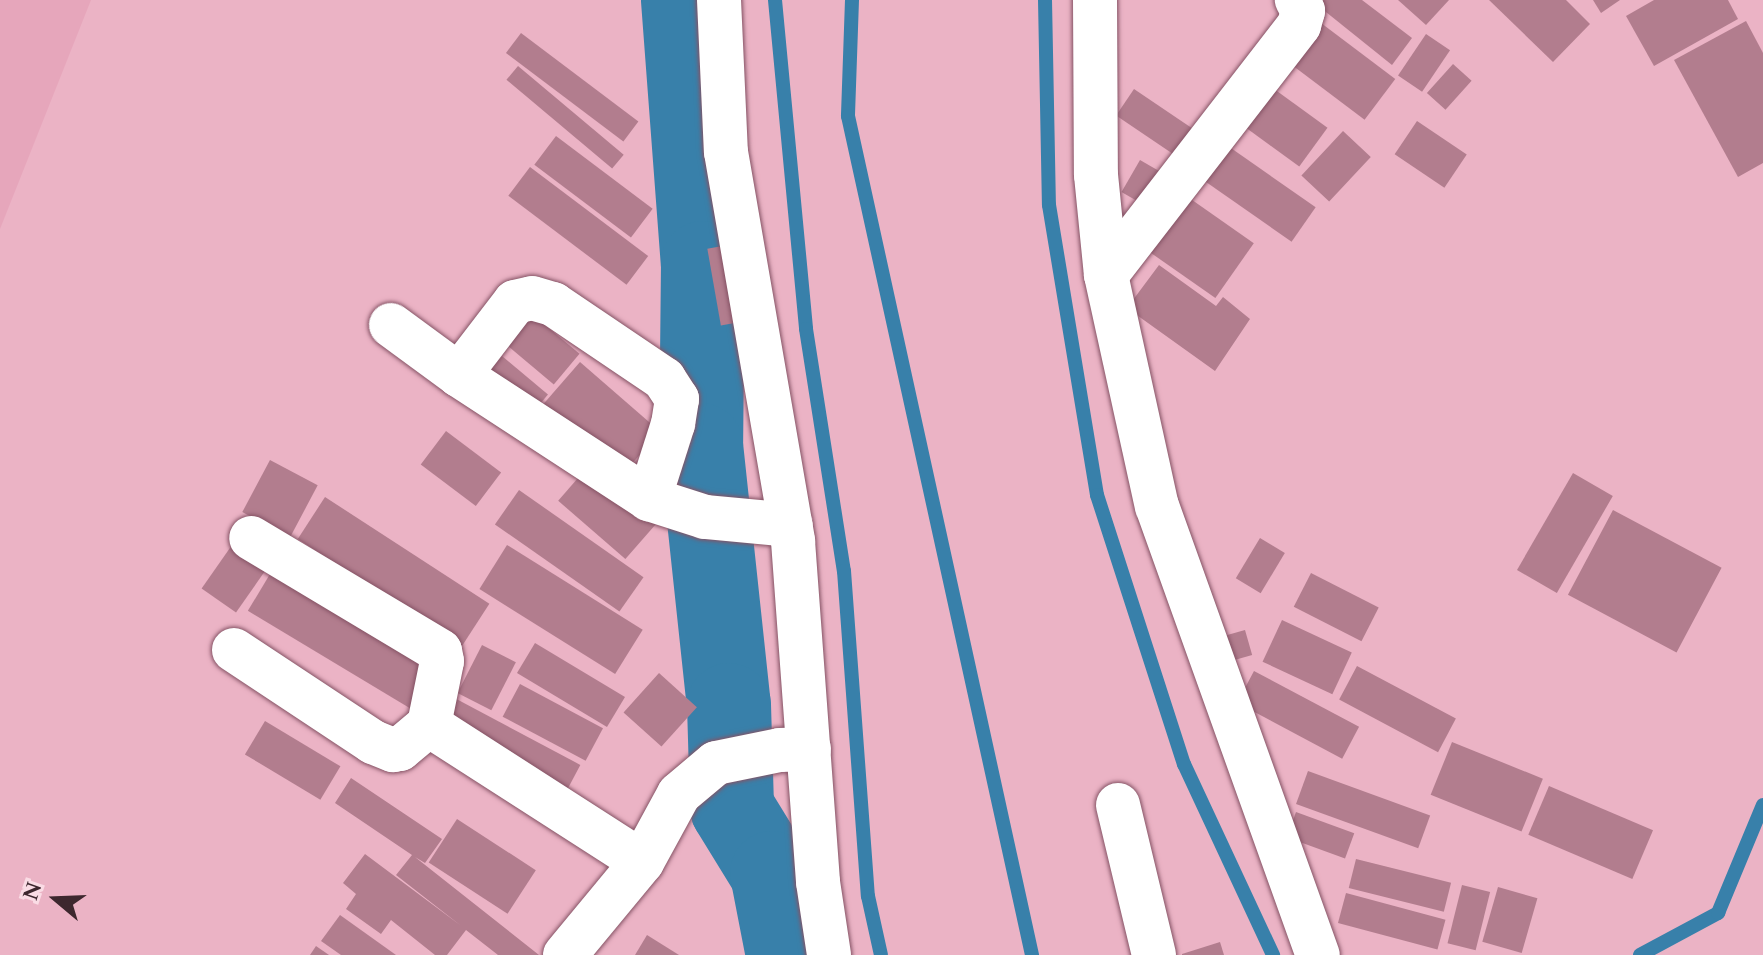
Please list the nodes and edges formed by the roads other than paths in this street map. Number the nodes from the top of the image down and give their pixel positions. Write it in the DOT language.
graph roads {
  1 [pos="719,0"];
  2 [pos="1095,0"];
  3 [pos="1297,0"];
  4 [pos="1106,275"];
  5 [pos="391,325"];
  6 [pos="459,375"];
  7 [pos="649,499"];
  8 [pos="774,523"];
  9 [pos="251,538"];
  10 [pos="234,650"];
  11 [pos="429,725"];
  12 [pos="794,749"];
  13 [pos="1118,805"];
  14 [pos="642,862"];
  15 [pos="565,955"];
  16 [pos="829,955"];
  17 [pos="1154,955"];
  18 [pos="1318,955"];
  1 -- 8 [label="street"];
  2 -- 4 [label="street"];
  3 -- 4 [label="street"];
  4 -- 18 [label="street"];
  5 -- 6 [label="street"];
  6 -- 7 [label="street"];
  6 -- 7 [label="street"];
  7 -- 8 [label="street"];
  8 -- 12 [label="street"];
  9 -- 11 [label="street"];
  10 -- 11 [label="street"];
  11 -- 14 [label="street"];
  12 -- 14 [label="street"];
  12 -- 16 [label="street"];
  13 -- 17 [label="street"];
  14 -- 15 [label="street"];
}
